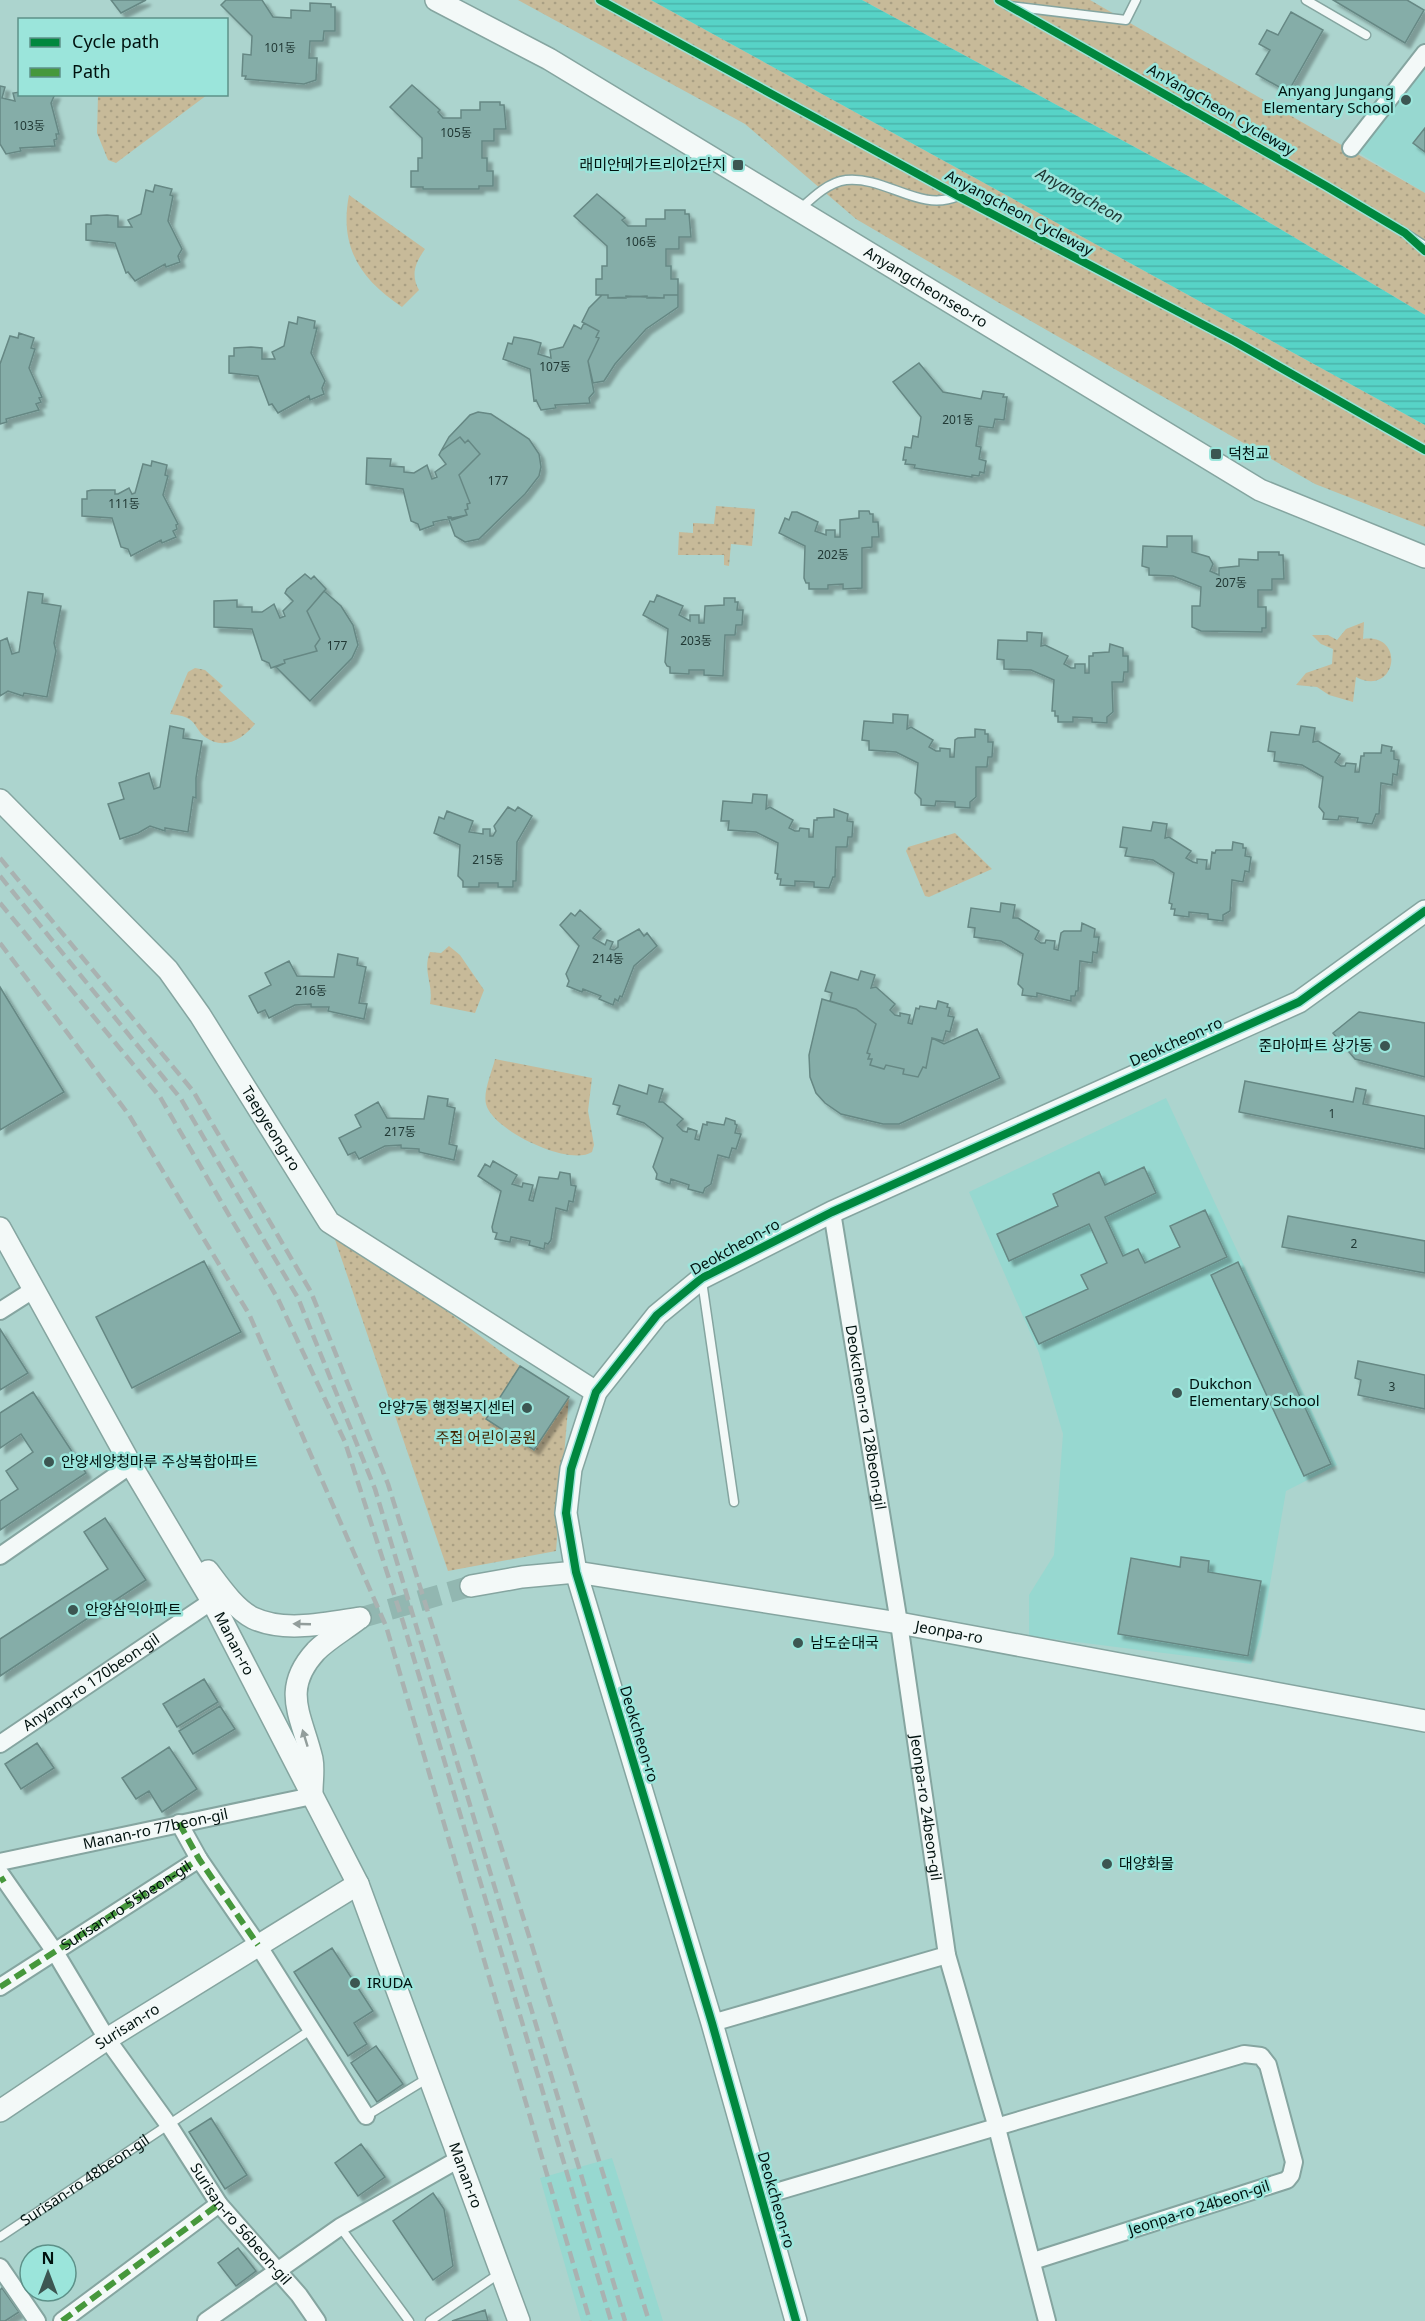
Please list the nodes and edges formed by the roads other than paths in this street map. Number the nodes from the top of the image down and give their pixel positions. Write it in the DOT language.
graph roads {
  1 [pos="436,0"];
  2 [pos="1136,0"];
  3 [pos="1310,1"];
  4 [pos="1009,6"];
  5 [pos="1366,34"];
  6 [pos="1425,53"];
  7 [pos="1351,148"];
  8 [pos="958,196"];
  9 [pos="796,212"];
  10 [pos="1405,233"];
  11 [pos="1425,246"];
  12 [pos="1425,557"];
  13 [pos="0,800"];
  14 [pos="1425,911"];
  15 [pos="831,1212"];
  16 [pos="0,1228"];
  17 [pos="702,1278"];
  18 [pos="33,1290"];
  19 [pos="0,1311"];
  20 [pos="596,1392"];
  21 [pos="131,1465"];
  22 [pos="734,1502"];
  23 [pos="173,1537"];
  24 [pos="0,1556"];
  25 [pos="576,1572"];
  26 [pos="471,1586"];
  27 [pos="212,1601"];
  28 [pos="899,1623"];
  29 [pos="1425,1721"];
  30 [pos="0,1744"];
  31 [pos="312,1796"];
  32 [pos="179,1823"];
  33 [pos="198,1859"];
  34 [pos="1,1874"];
  35 [pos="358,1884"];
  36 [pos="258,1945"];
  37 [pos="54,1952"];
  38 [pos="947,1955"];
  39 [pos="0,1987"];
  40 [pos="712,2023"];
  41 [pos="312,2029"];
  42 [pos="107,2039"];
  43 [pos="431,2076"];
  44 [pos="0,2111"];
  45 [pos="366,2116"];
  46 [pos="168,2124"];
  47 [pos="997,2128"];
  48 [pos="459,2159"];
  49 [pos="762,2196"];
  50 [pos="219,2204"];
  51 [pos="340,2227"];
  52 [pos="0,2236"];
  53 [pos="1033,2261"];
  54 [pos="0,2267"];
  55 [pos="278,2270"];
  56 [pos="500,2272"];
  57 [pos="225,2316"];
  58 [pos="37,2321"];
  59 [pos="62,2321"];
  60 [pos="206,2321"];
  61 [pos="317,2321"];
  62 [pos="409,2321"];
  63 [pos="430,2321"];
  64 [pos="519,2321"];
  65 [pos="796,2321"];
  66 [pos="1047,2321"];
  1 -- 9 [label="street, Anyangcheonseo-ro"];
  2 -- 4 [label="lane"];
  3 -- 5 [label="lane"];
  6 -- 7 [label="street"];
  8 -- 9 [label="lane"];
  9 -- 12 [label="street, Anyangcheonseo-ro"];
  10 -- 11 [label="lane"];
  13 -- 20 [label="street, Taepyeong-ro"];
  14 -- 15 [label="street, Deokcheon-ro"];
  15 -- 17 [label="street, Deokcheon-ro"];
  15 -- 28 [label="street, Deokcheon-ro 128beon-gil"];
  16 -- 18 [label="street, Manan-ro"];
  17 -- 20 [label="street, Deokcheon-ro"];
  17 -- 22 [label="lane, Deokcheon-ro"];
  18 -- 19 [label="street"];
  18 -- 21 [label="street, Manan-ro"];
  20 -- 25 [label="street, Deokcheon-ro"];
  21 -- 23 [label="street, Manan-ro"];
  21 -- 24 [label="street"];
  23 -- 27 [label="street, Manan-ro"];
  31 -- 23 [label="street, one-way"];
  25 -- 26 [label="street, Jeonpa-ro"];
  25 -- 28 [label="street, Jeonpa-ro"];
  25 -- 40 [label="street, Deokcheon-ro"];
  27 -- 30 [label="street, Anyang-ro 170beon-gil"];
  27 -- 31 [label="street, Manan-ro"];
  28 -- 29 [label="street, Jeonpa-ro"];
  28 -- 38 [label="street, Jeonpa-ro 24beon-gil"];
  31 -- 32 [label="street, Manan-ro 77beon-gil"];
  31 -- 35 [label="street, Manan-ro"];
  32 -- 33 [label="street"];
  32 -- 34 [label="street, Manan-ro 77beon-gil"];
  33 -- 36 [label="street"];
  33 -- 37 [label="street, Surisan-ro 55beon-gil"];
  34 -- 37 [label="street, Surisan-ro 55beon-gil"];
  35 -- 36 [label="street, Surisan-ro"];
  35 -- 43 [label="street, Manan-ro"];
  36 -- 41 [label="street"];
  36 -- 42 [label="street, Surisan-ro"];
  37 -- 39 [label="street"];
  37 -- 42 [label="street, Surisan-ro 55beon-gil"];
  38 -- 40 [label="street"];
  38 -- 47 [label="street, Jeonpa-ro 24beon-gil"];
  40 -- 49 [label="street, Deokcheon-ro"];
  41 -- 45 [label="street"];
  41 -- 46 [label="lane"];
  42 -- 44 [label="street, Surisan-ro"];
  42 -- 46 [label="street, Surisan-ro 56beon-gil"];
  43 -- 45 [label="lane"];
  43 -- 48 [label="street, Manan-ro"];
  46 -- 50 [label="street, Surisan-ro 56beon-gil"];
  46 -- 52 [label="lane, Surisan-ro 48beon-gil"];
  47 -- 49 [label="street, Deokcheon-ro"];
  47 -- 53 [label="street, Jeonpa-ro 24beon-gil"];
  47 -- 53 [label="street, Jeonpa-ro 24beon-gil"];
  48 -- 51 [label="street"];
  48 -- 56 [label="street, Manan-ro"];
  49 -- 65 [label="street, Deokcheon-ro"];
  50 -- 55 [label="street, Surisan-ro 56beon-gil"];
  50 -- 59 [label="street"];
  51 -- 55 [label="street"];
  51 -- 62 [label="lane"];
  53 -- 66 [label="street, Jeonpa-ro 24beon-gil"];
  54 -- 58 [label="street"];
  55 -- 57 [label="street"];
  55 -- 61 [label="street, Surisan-ro 56beon-gil"];
  56 -- 63 [label="lane"];
  56 -- 64 [label="street, Manan-ro"];
  57 -- 60 [label="street"];
}
